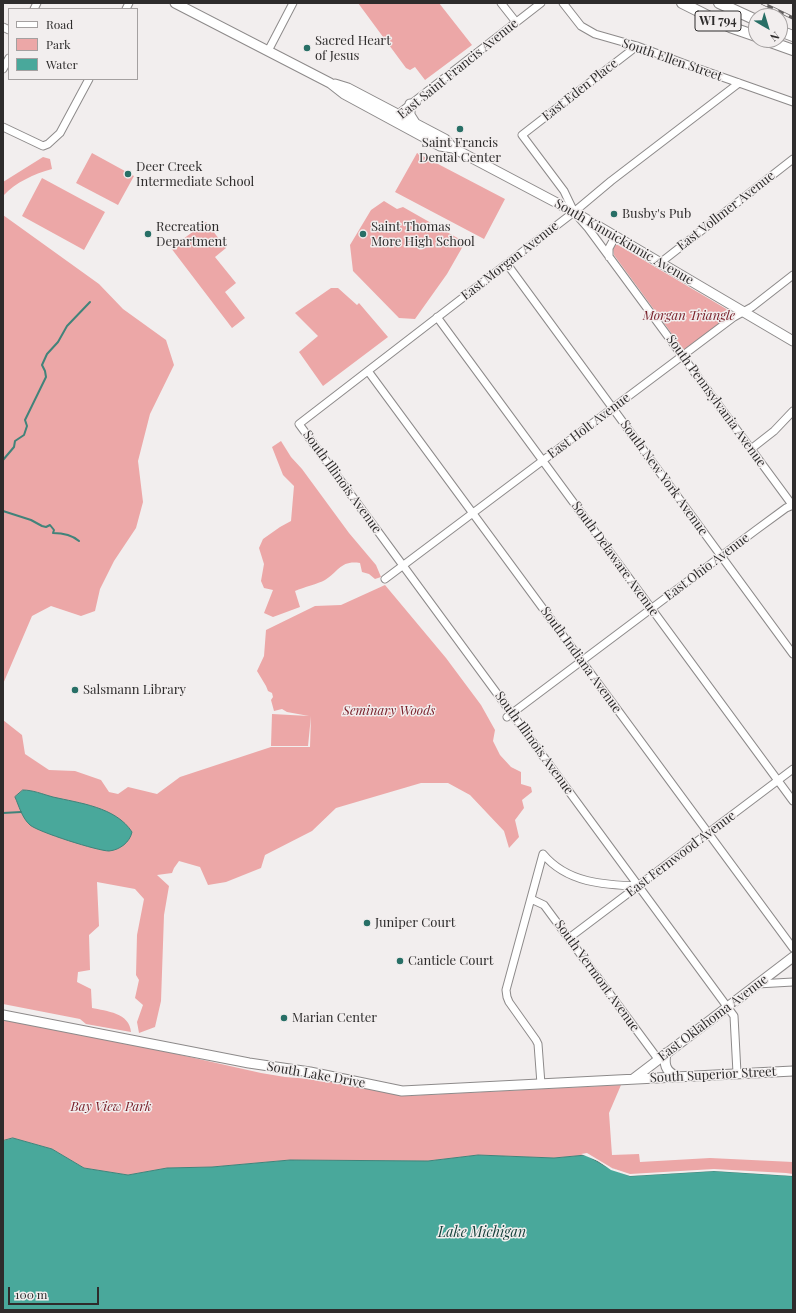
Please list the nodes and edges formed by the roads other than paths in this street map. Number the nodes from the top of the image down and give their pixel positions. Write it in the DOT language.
graph roads {
  1 [pos="176,3"];
  2 [pos="293,3"];
  3 [pos="501,3"];
  4 [pos="541,3"];
  5 [pos="563,3"];
  6 [pos="682,3"];
  7 [pos="719,3"];
  8 [pos="748,16"];
  9 [pos="516,22"];
  10 [pos="748,33"];
  11 [pos="637,46"];
  12 [pos="268,51"];
  13 [pos="8,60"];
  14 [pos="3,69"];
  15 [pos="88,80"];
  16 [pos="739,83"];
  17 [pos="793,102"];
  18 [pos="410,104"];
  19 [pos="396,117"];
  20 [pos="415,123"];
  21 [pos="3,127"];
  22 [pos="522,134"];
  23 [pos="453,148"];
  24 [pos="793,159"];
  25 [pos="574,212"];
  26 [pos="615,236"];
  27 [pos="609,257"];
  28 [pos="660,263"];
  29 [pos="506,264"];
  30 [pos="793,275"];
  31 [pos="744,312"];
  32 [pos="437,318"];
  33 [pos="793,341"];
  34 [pos="683,356"];
  35 [pos="368,371"];
  36 [pos="613,408"];
  37 [pos="793,411"];
  38 [pos="299,424"];
  39 [pos="751,449"];
  40 [pos="543,461"];
  41 [pos="793,505"];
  42 [pos="473,513"];
  43 [pos="722,556"];
  44 [pos="404,566"];
  45 [pos="385,579"];
  46 [pos="652,609"];
  47 [pos="793,654"];
  48 [pos="582,661"];
  49 [pos="509,715"];
  50 [pos="793,769"];
  51 [pos="778,781"];
  52 [pos="793,801"];
  53 [pos="708,833"];
  54 [pos="639,886"];
  55 [pos="531,899"];
  56 [pos="569,938"];
  57 [pos="793,948"];
  58 [pos="793,957"];
  59 [pos="793,982"];
  60 [pos="757,984"];
  61 [pos="727,1006"];
  62 [pos="3,1015"];
  63 [pos="666,1053"];
  64 [pos="658,1059"];
  65 [pos="793,1071"];
  66 [pos="737,1074"];
  67 [pos="676,1076"];
  68 [pos="633,1079"];
  69 [pos="541,1084"];
  1 -- 12 [label="street, South Kinnickinnic Avenue"];
  2 -- 12 [label="street"];
  3 -- 9 [label="street"];
  4 -- 9 [label="street, East Saint Francis Avenue"];
  5 -- 11 [label="street, South Ellen Street"];
  6 -- 10 [label="main road, WI 794"];
  7 -- 8 [label="main road, WI 794"];
  9 -- 18 [label="street, East Saint Francis Avenue"];
  11 -- 16 [label="street, South Ellen Street"];
  11 -- 22 [label="street, East Eden Place"];
  12 -- 19 [label="street, South Kinnickinnic Avenue"];
  13 -- 14 [label="street"];
  15 -- 21 [label="street"];
  16 -- 17 [label="street, South Ellen Street"];
  16 -- 25 [label="street, East Morgan Avenue"];
  18 -- 19 [label="street, East Saint Francis Avenue"];
  18 -- 20 [label="street"];
  19 -- 20 [label="street, South Kinnickinnic Avenue"];
  19 -- 23 [label="street, South Kinnickinnic Avenue"];
  20 -- 23 [label="street, South Kinnickinnic Avenue"];
  22 -- 25 [label="street, South Pennsylvania Avenue"];
  23 -- 25 [label="street, South Kinnickinnic Avenue"];
  24 -- 28 [label="street, East Vollmer Avenue"];
  25 -- 26 [label="street, South Kinnickinnic Avenue"];
  25 -- 27 [label="street, South Pennsylvania Avenue"];
  25 -- 29 [label="street, East Morgan Avenue"];
  26 -- 27 [label="street"];
  26 -- 28 [label="street, South Kinnickinnic Avenue"];
  27 -- 34 [label="street, South Pennsylvania Avenue"];
  28 -- 31 [label="street, South Kinnickinnic Avenue"];
  29 -- 32 [label="street, East Morgan Avenue"];
  29 -- 36 [label="street, South New York Avenue"];
  30 -- 31 [label="street, East Holt Avenue"];
  31 -- 33 [label="street, South Kinnickinnic Avenue"];
  31 -- 34 [label="street, East Holt Avenue"];
  32 -- 35 [label="street, East Morgan Avenue"];
  32 -- 40 [label="street, South Delaware Avenue"];
  34 -- 36 [label="street, East Holt Avenue"];
  34 -- 39 [label="street, South Pennsylvania Avenue"];
  35 -- 38 [label="street, East Morgan Avenue"];
  35 -- 42 [label="street, South Indiana Avenue"];
  36 -- 40 [label="street, East Holt Avenue"];
  36 -- 43 [label="street, South New York Avenue"];
  37 -- 39 [label="street"];
  38 -- 44 [label="street, South Illinois Avenue"];
  39 -- 41 [label="street, South Pennsylvania Avenue"];
  40 -- 42 [label="street, East Holt Avenue"];
  40 -- 46 [label="street, South Delaware Avenue"];
  41 -- 43 [label="street, East Ohio Avenue"];
  42 -- 44 [label="street, East Holt Avenue"];
  42 -- 48 [label="street, South Indiana Avenue"];
  43 -- 46 [label="street, East Ohio Avenue"];
  43 -- 47 [label="street, South New York Avenue"];
  44 -- 45 [label="street, East Holt Avenue"];
  44 -- 49 [label="street, South Illinois Avenue"];
  46 -- 48 [label="street, East Ohio Avenue"];
  46 -- 51 [label="street, South Delaware Avenue"];
  48 -- 49 [label="street, East Ohio Avenue"];
  48 -- 53 [label="street, South Indiana Avenue"];
  49 -- 54 [label="street, South Illinois Avenue"];
  50 -- 51 [label="street, East Fernwood Avenue"];
  51 -- 52 [label="street, South Delaware Avenue"];
  51 -- 53 [label="street, East Fernwood Avenue"];
  53 -- 54 [label="street, East Fernwood Avenue"];
  53 -- 57 [label="street, South Indiana Avenue"];
  54 -- 55 [label="street"];
  54 -- 56 [label="street, East Fernwood Avenue"];
  54 -- 61 [label="street, South Illinois Avenue"];
  55 -- 56 [label="street, South Vermont Avenue"];
  55 -- 69 [label="street"];
  56 -- 64 [label="street, South Vermont Avenue"];
  58 -- 60 [label="street, East Oklahoma Avenue"];
  59 -- 60 [label="street"];
  60 -- 61 [label="street, East Oklahoma Avenue"];
  61 -- 63 [label="street, East Oklahoma Avenue"];
  61 -- 66 [label="street, South Illinois Avenue"];
  62 -- 69 [label="street, South Lake Drive"];
  63 -- 64 [label="street, East Oklahoma Avenue"];
  63 -- 67 [label="street"];
  64 -- 68 [label="street, East Oklahoma Avenue"];
  65 -- 66 [label="street, South Superior Street"];
  66 -- 67 [label="street, South Superior Street"];
  67 -- 68 [label="street, South Superior Street"];
  68 -- 69 [label="street, South Lake Drive"];
}
